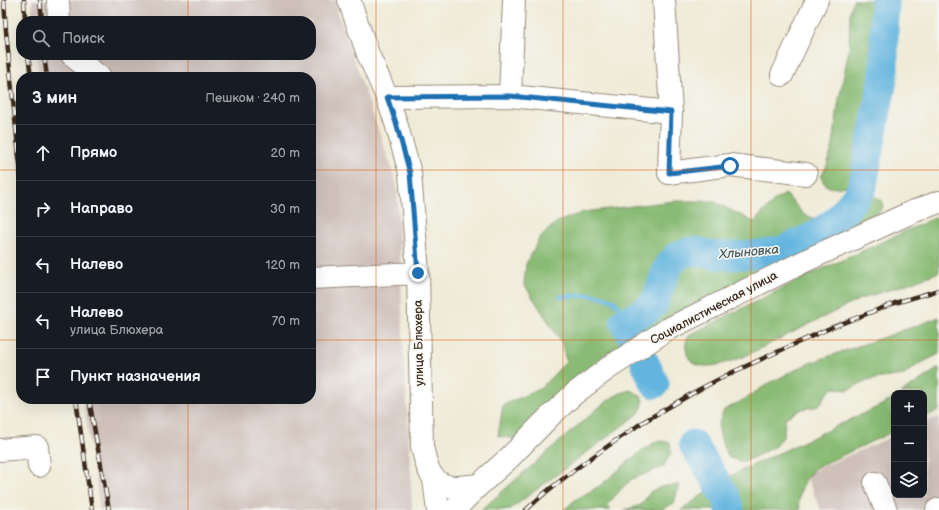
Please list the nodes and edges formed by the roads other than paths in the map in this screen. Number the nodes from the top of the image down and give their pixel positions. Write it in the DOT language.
graph roads {
  1 [pos="58,0"];
  2 [pos="349,0"];
  3 [pos="514,0"];
  4 [pos="664,0"];
  5 [pos="817,0"];
  6 [pos="59,16"];
  7 [pos="78,60"];
  8 [pos="93,72"];
  9 [pos="782,75"];
  10 [pos="510,96"];
  11 [pos="387,97"];
  12 [pos="671,112"];
  13 [pos="806,174"];
  14 [pos="939,202"];
  15 [pos="418,273"];
  16 [pos="316,278"];
  17 [pos="0,450"];
  18 [pos="40,466"];
  19 [pos="434,480"];
  20 [pos="875,483"];
  21 [pos="479,485"];
  22 [pos="438,510"];
  23 [pos="454,510"];
  24 [pos="886,510"];
  1 -- 6 [label="street"];
  2 -- 11 [label="street, улица Блюхера"];
  3 -- 10 [label="street"];
  4 -- 12 [label="street"];
  5 -- 9 [label="street"];
  7 -- 8 [label="street"];
  10 -- 11 [label="street"];
  10 -- 12 [label="street"];
  11 -- 15 [label="street, улица Блюхера"];
  12 -- 13 [label="street"];
  14 -- 21 [label="street, Социалистическая улица"];
  15 -- 16 [label="street"];
  15 -- 19 [label="street, улица Блюхера"];
  17 -- 18 [label="street"];
  19 -- 21 [label="street"];
  19 -- 22 [label="street, улица Блюхера"];
  20 -- 24 [label="street"];
  21 -- 23 [label="street, Социалистическая улица"];
}
